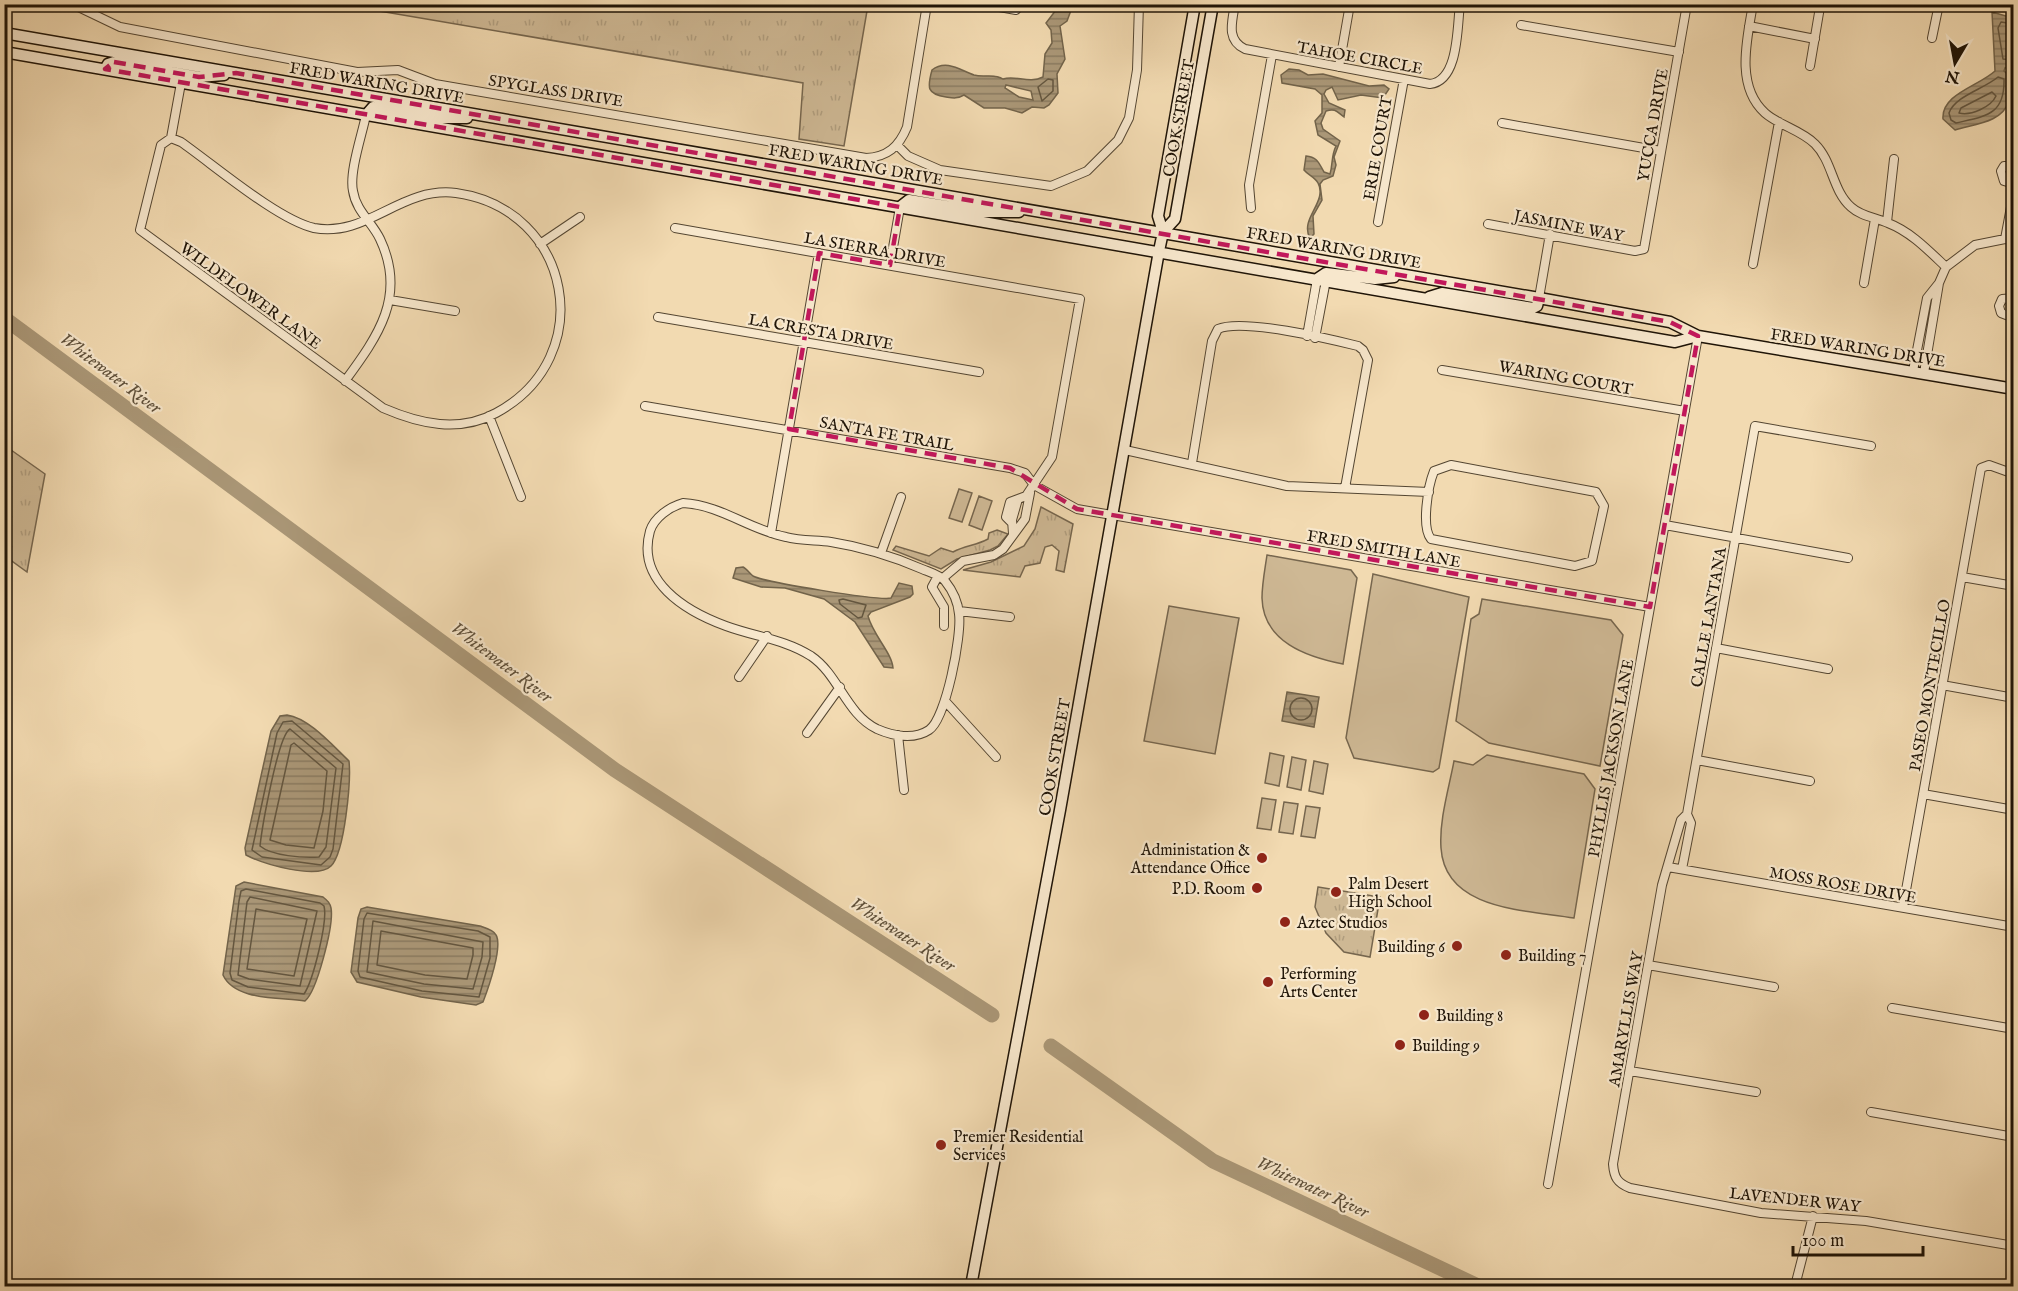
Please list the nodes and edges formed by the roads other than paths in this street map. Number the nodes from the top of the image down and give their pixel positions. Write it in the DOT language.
graph roads {
  1 [pos="72,4"];
  2 [pos="927,4"];
  3 [pos="984,4"];
  4 [pos="1021,4"];
  5 [pos="1138,4"];
  6 [pos="1195,4"];
  7 [pos="1213,4"];
  8 [pos="1235,4"];
  9 [pos="1350,4"];
  10 [pos="1460,4"];
  11 [pos="1687,4"];
  12 [pos="1753,4"];
  13 [pos="1939,4"];
  14 [pos="1820,8"];
  15 [pos="1521,25"];
  16 [pos="1749,26"];
  17 [pos="4,33"];
  18 [pos="1932,38"];
  19 [pos="1815,39"];
  20 [pos="4,52"];
  21 [pos="1678,52"];
  22 [pos="1272,55"];
  23 [pos="1810,66"];
  24 [pos="1339,67"];
  25 [pos="105,69"];
  26 [pos="236,73"];
  27 [pos="1404,79"];
  28 [pos="181,82"];
  29 [pos="366,115"];
  30 [pos="491,117"];
  31 [pos="1779,122"];
  32 [pos="1502,123"];
  33 [pos="170,138"];
  34 [pos="897,145"];
  35 [pos="1661,151"];
  36 [pos="1894,159"];
  37 [pos="2013,166"];
  38 [pos="2013,184"];
  39 [pos="2013,191"];
  40 [pos="900,207"];
  41 [pos="1251,207"];
  42 [pos="1040,211"];
  43 [pos="580,217"];
  44 [pos="1875,219"];
  45 [pos="367,220"];
  46 [pos="1378,222"];
  47 [pos="1887,222"];
  48 [pos="1488,224"];
  49 [pos="675,228"];
  50 [pos="1163,232"];
  51 [pos="1550,234"];
  52 [pos="2009,239"];
  53 [pos="540,244"];
  54 [pos="1644,249"];
  55 [pos="1159,251"];
  56 [pos="819,253"];
  57 [pos="1753,264"];
  58 [pos="890,265"];
  59 [pos="1946,267"];
  60 [pos="1406,276"];
  61 [pos="1322,280"];
  62 [pos="1864,283"];
  63 [pos="1939,283"];
  64 [pos="1425,298"];
  65 [pos="1539,298"];
  66 [pos="2013,298"];
  67 [pos="390,300"];
  68 [pos="455,311"];
  69 [pos="1924,312"];
  70 [pos="1935,314"];
  71 [pos="658,317"];
  72 [pos="2013,318"];
  73 [pos="1698,336"];
  74 [pos="1311,337"];
  75 [pos="803,342"];
  76 [pos="1442,370"];
  77 [pos="979,372"];
  78 [pos="1918,372"];
  79 [pos="345,381"];
  80 [pos="2013,389"];
  81 [pos="645,406"];
  82 [pos="1685,411"];
  83 [pos="489,416"];
  84 [pos="789,429"];
  85 [pos="1871,446"];
  86 [pos="1125,450"];
  87 [pos="1192,463"];
  88 [pos="2013,474"];
  89 [pos="1034,485"];
  90 [pos="1345,488"];
  91 [pos="1429,492"];
  92 [pos="521,497"];
  93 [pos="901,497"];
  94 [pos="1113,516"];
  95 [pos="1665,525"];
  96 [pos="771,533"];
  97 [pos="1013,534"];
  98 [pos="1736,538"];
  99 [pos="881,553"];
  100 [pos="1848,558"];
  101 [pos="940,577"];
  102 [pos="1962,577"];
  103 [pos="2013,586"];
  104 [pos="1650,607"];
  105 [pos="959,611"];
  106 [pos="1010,617"];
  107 [pos="944,626"];
  108 [pos="767,636"];
  109 [pos="1716,648"];
  110 [pos="1828,669"];
  111 [pos="739,677"];
  112 [pos="1942,685"];
  113 [pos="840,687"];
  114 [pos="2013,698"];
  115 [pos="946,702"];
  116 [pos="807,733"];
  117 [pos="898,735"];
  118 [pos="996,757"];
  119 [pos="1697,760"];
  120 [pos="1810,781"];
  121 [pos="904,790"];
  122 [pos="1923,794"];
  123 [pos="2013,810"];
  124 [pos="1687,814"];
  125 [pos="1668,867"];
  126 [pos="1682,869"];
  127 [pos="1903,907"];
  128 [pos="2013,927"];
  129 [pos="1648,965"];
  130 [pos="1774,987"];
  131 [pos="1892,1008"];
  132 [pos="2013,1029"];
  133 [pos="1630,1071"];
  134 [pos="1755,1092"];
  135 [pos="1870,1112"];
  136 [pos="2013,1137"];
  137 [pos="1614,1176"];
  138 [pos="1548,1184"];
  139 [pos="1813,1216"];
  140 [pos="2013,1246"];
  141 [pos="971,1287"];
  142 [pos="1795,1287"];
  1 -- 34 [label="street, SPYGLASS DRIVE"];
  2 -- 34 [label="street"];
  3 -- 4 [label="street"];
  5 -- 34 [label="street"];
  6 -- 50 [label="main road, COOK STREET"];
  7 -- 50 [label="main road, COOK STREET"];
  8 -- 22 [label="street, TAHOE CIRCLE"];
  9 -- 24 [label="street"];
  10 -- 27 [label="street, TAHOE CIRCLE"];
  11 -- 21 [label="street, YUCCA DRIVE"];
  12 -- 16 [label="street"];
  13 -- 18 [label="street"];
  14 -- 19 [label="street"];
  15 -- 21 [label="street"];
  16 -- 19 [label="street"];
  16 -- 31 [label="street"];
  17 -- 26 [label="main road, FRED WARING DRIVE"];
  19 -- 23 [label="street"];
  20 -- 25 [label="main road, FRED WARING DRIVE"];
  21 -- 35 [label="street, YUCCA DRIVE"];
  22 -- 24 [label="street, TAHOE CIRCLE"];
  22 -- 41 [label="street"];
  24 -- 27 [label="street, TAHOE CIRCLE"];
  25 -- 26 [label="main road"];
  25 -- 28 [label="main road, FRED WARING DRIVE"];
  26 -- 30 [label="main road, FRED WARING DRIVE"];
  27 -- 46 [label="street, ERIE COURT"];
  28 -- 29 [label="main road, FRED WARING DRIVE"];
  28 -- 33 [label="street"];
  29 -- 30 [label="main road"];
  29 -- 40 [label="main road, FRED WARING DRIVE"];
  29 -- 45 [label="street"];
  30 -- 42 [label="main road, FRED WARING DRIVE"];
  31 -- 44 [label="street"];
  31 -- 57 [label="street"];
  32 -- 35 [label="street"];
  33 -- 45 [label="street"];
  33 -- 79 [label="street, WILDFLOWER LANE"];
  35 -- 54 [label="street, YUCCA DRIVE"];
  36 -- 47 [label="street"];
  37 -- 38 [label="street"];
  39 -- 52 [label="street"];
  40 -- 42 [label="main road"];
  40 -- 55 [label="main road, FRED WARING DRIVE"];
  40 -- 58 [label="street"];
  42 -- 50 [label="main road, FRED WARING DRIVE"];
  43 -- 53 [label="street"];
  44 -- 47 [label="street"];
  44 -- 62 [label="street"];
  45 -- 53 [label="street"];
  45 -- 67 [label="street"];
  47 -- 59 [label="street"];
  48 -- 51 [label="street, JASMINE WAY"];
  49 -- 56 [label="street, LA SIERRA DRIVE"];
  50 -- 55 [label="main road, COOK STREET"];
  50 -- 60 [label="main road, FRED WARING DRIVE"];
  51 -- 54 [label="street, JASMINE WAY"];
  51 -- 65 [label="street"];
  52 -- 59 [label="street"];
  53 -- 83 [label="street"];
  55 -- 61 [label="main road, FRED WARING DRIVE"];
  55 -- 86 [label="main road, COOK STREET"];
  56 -- 58 [label="street, LA SIERRA DRIVE"];
  56 -- 75 [label="street"];
  58 -- 89 [label="street, LA SIERRA DRIVE"];
  59 -- 63 [label="street"];
  60 -- 61 [label="main road"];
  60 -- 65 [label="main road, FRED WARING DRIVE"];
  61 -- 64 [label="main road, FRED WARING DRIVE"];
  61 -- 74 [label="street"];
  63 -- 69 [label="street"];
  63 -- 70 [label="street"];
  64 -- 65 [label="main road"];
  64 -- 73 [label="main road, FRED WARING DRIVE"];
  65 -- 73 [label="main road, FRED WARING DRIVE"];
  66 -- 72 [label="street"];
  67 -- 68 [label="street"];
  67 -- 79 [label="street"];
  69 -- 70 [label="street"];
  69 -- 78 [label="street"];
  70 -- 78 [label="street"];
  71 -- 75 [label="street, LA CRESTA DRIVE"];
  73 -- 78 [label="main road, FRED WARING DRIVE"];
  73 -- 82 [label="street, PHYLLIS JACKSON LANE"];
  74 -- 87 [label="street"];
  74 -- 90 [label="street"];
  75 -- 77 [label="street, LA CRESTA DRIVE"];
  75 -- 84 [label="street"];
  76 -- 82 [label="street, WARING COURT"];
  78 -- 80 [label="main road, FRED WARING DRIVE"];
  79 -- 83 [label="street, WILDFLOWER LANE"];
  81 -- 84 [label="street, SANTA FE TRAIL"];
  82 -- 95 [label="street, PHYLLIS JACKSON LANE"];
  83 -- 92 [label="street"];
  84 -- 89 [label="street, SANTA FE TRAIL"];
  84 -- 96 [label="street"];
  85 -- 98 [label="street, CALLE LANTANA"];
  86 -- 87 [label="street"];
  86 -- 94 [label="main road, COOK STREET"];
  87 -- 90 [label="street"];
  88 -- 102 [label="street, PASEO MONTECILLO"];
  89 -- 94 [label="street, SANTA FE TRAIL"];
  89 -- 97 [label="street"];
  89 -- 97 [label="street"];
  90 -- 91 [label="street"];
  91 -- 91 [label="street"];
  93 -- 99 [label="street"];
  94 -- 104 [label="street, FRED SMITH LANE"];
  94 -- 141 [label="main road, COOK STREET"];
  95 -- 98 [label="street"];
  95 -- 104 [label="street, PHYLLIS JACKSON LANE"];
  96 -- 99 [label="street"];
  96 -- 108 [label="street"];
  97 -- 101 [label="street"];
  98 -- 100 [label="street"];
  98 -- 109 [label="street, CALLE LANTANA"];
  99 -- 101 [label="street"];
  101 -- 105 [label="street"];
  101 -- 107 [label="street"];
  102 -- 103 [label="street"];
  102 -- 112 [label="street, PASEO MONTECILLO"];
  104 -- 138 [label="street, PHYLLIS JACKSON LANE"];
  105 -- 106 [label="street"];
  105 -- 115 [label="street"];
  108 -- 111 [label="street"];
  108 -- 113 [label="street"];
  109 -- 110 [label="street"];
  109 -- 119 [label="street, CALLE LANTANA"];
  112 -- 114 [label="street"];
  112 -- 122 [label="street, PASEO MONTECILLO"];
  113 -- 116 [label="street"];
  113 -- 117 [label="street"];
  115 -- 117 [label="street"];
  115 -- 118 [label="street"];
  117 -- 121 [label="street"];
  119 -- 120 [label="street"];
  119 -- 124 [label="street, CALLE LANTANA"];
  122 -- 123 [label="street"];
  122 -- 127 [label="street, PASEO MONTECILLO"];
  124 -- 125 [label="street, CALLE LANTANA"];
  124 -- 126 [label="street, CALLE LANTANA"];
  125 -- 126 [label="street, MOSS ROSE DRIVE"];
  125 -- 129 [label="street, AMARYLLIS WAY"];
  126 -- 127 [label="street, MOSS ROSE DRIVE"];
  127 -- 128 [label="street, MOSS ROSE DRIVE"];
  129 -- 130 [label="street"];
  129 -- 133 [label="street, AMARYLLIS WAY"];
  131 -- 132 [label="street"];
  133 -- 134 [label="street"];
  133 -- 137 [label="street, AMARYLLIS WAY"];
  135 -- 136 [label="street"];
  137 -- 139 [label="street, LAVENDER WAY"];
  139 -- 140 [label="street, LAVENDER WAY"];
  139 -- 142 [label="street"];
}
